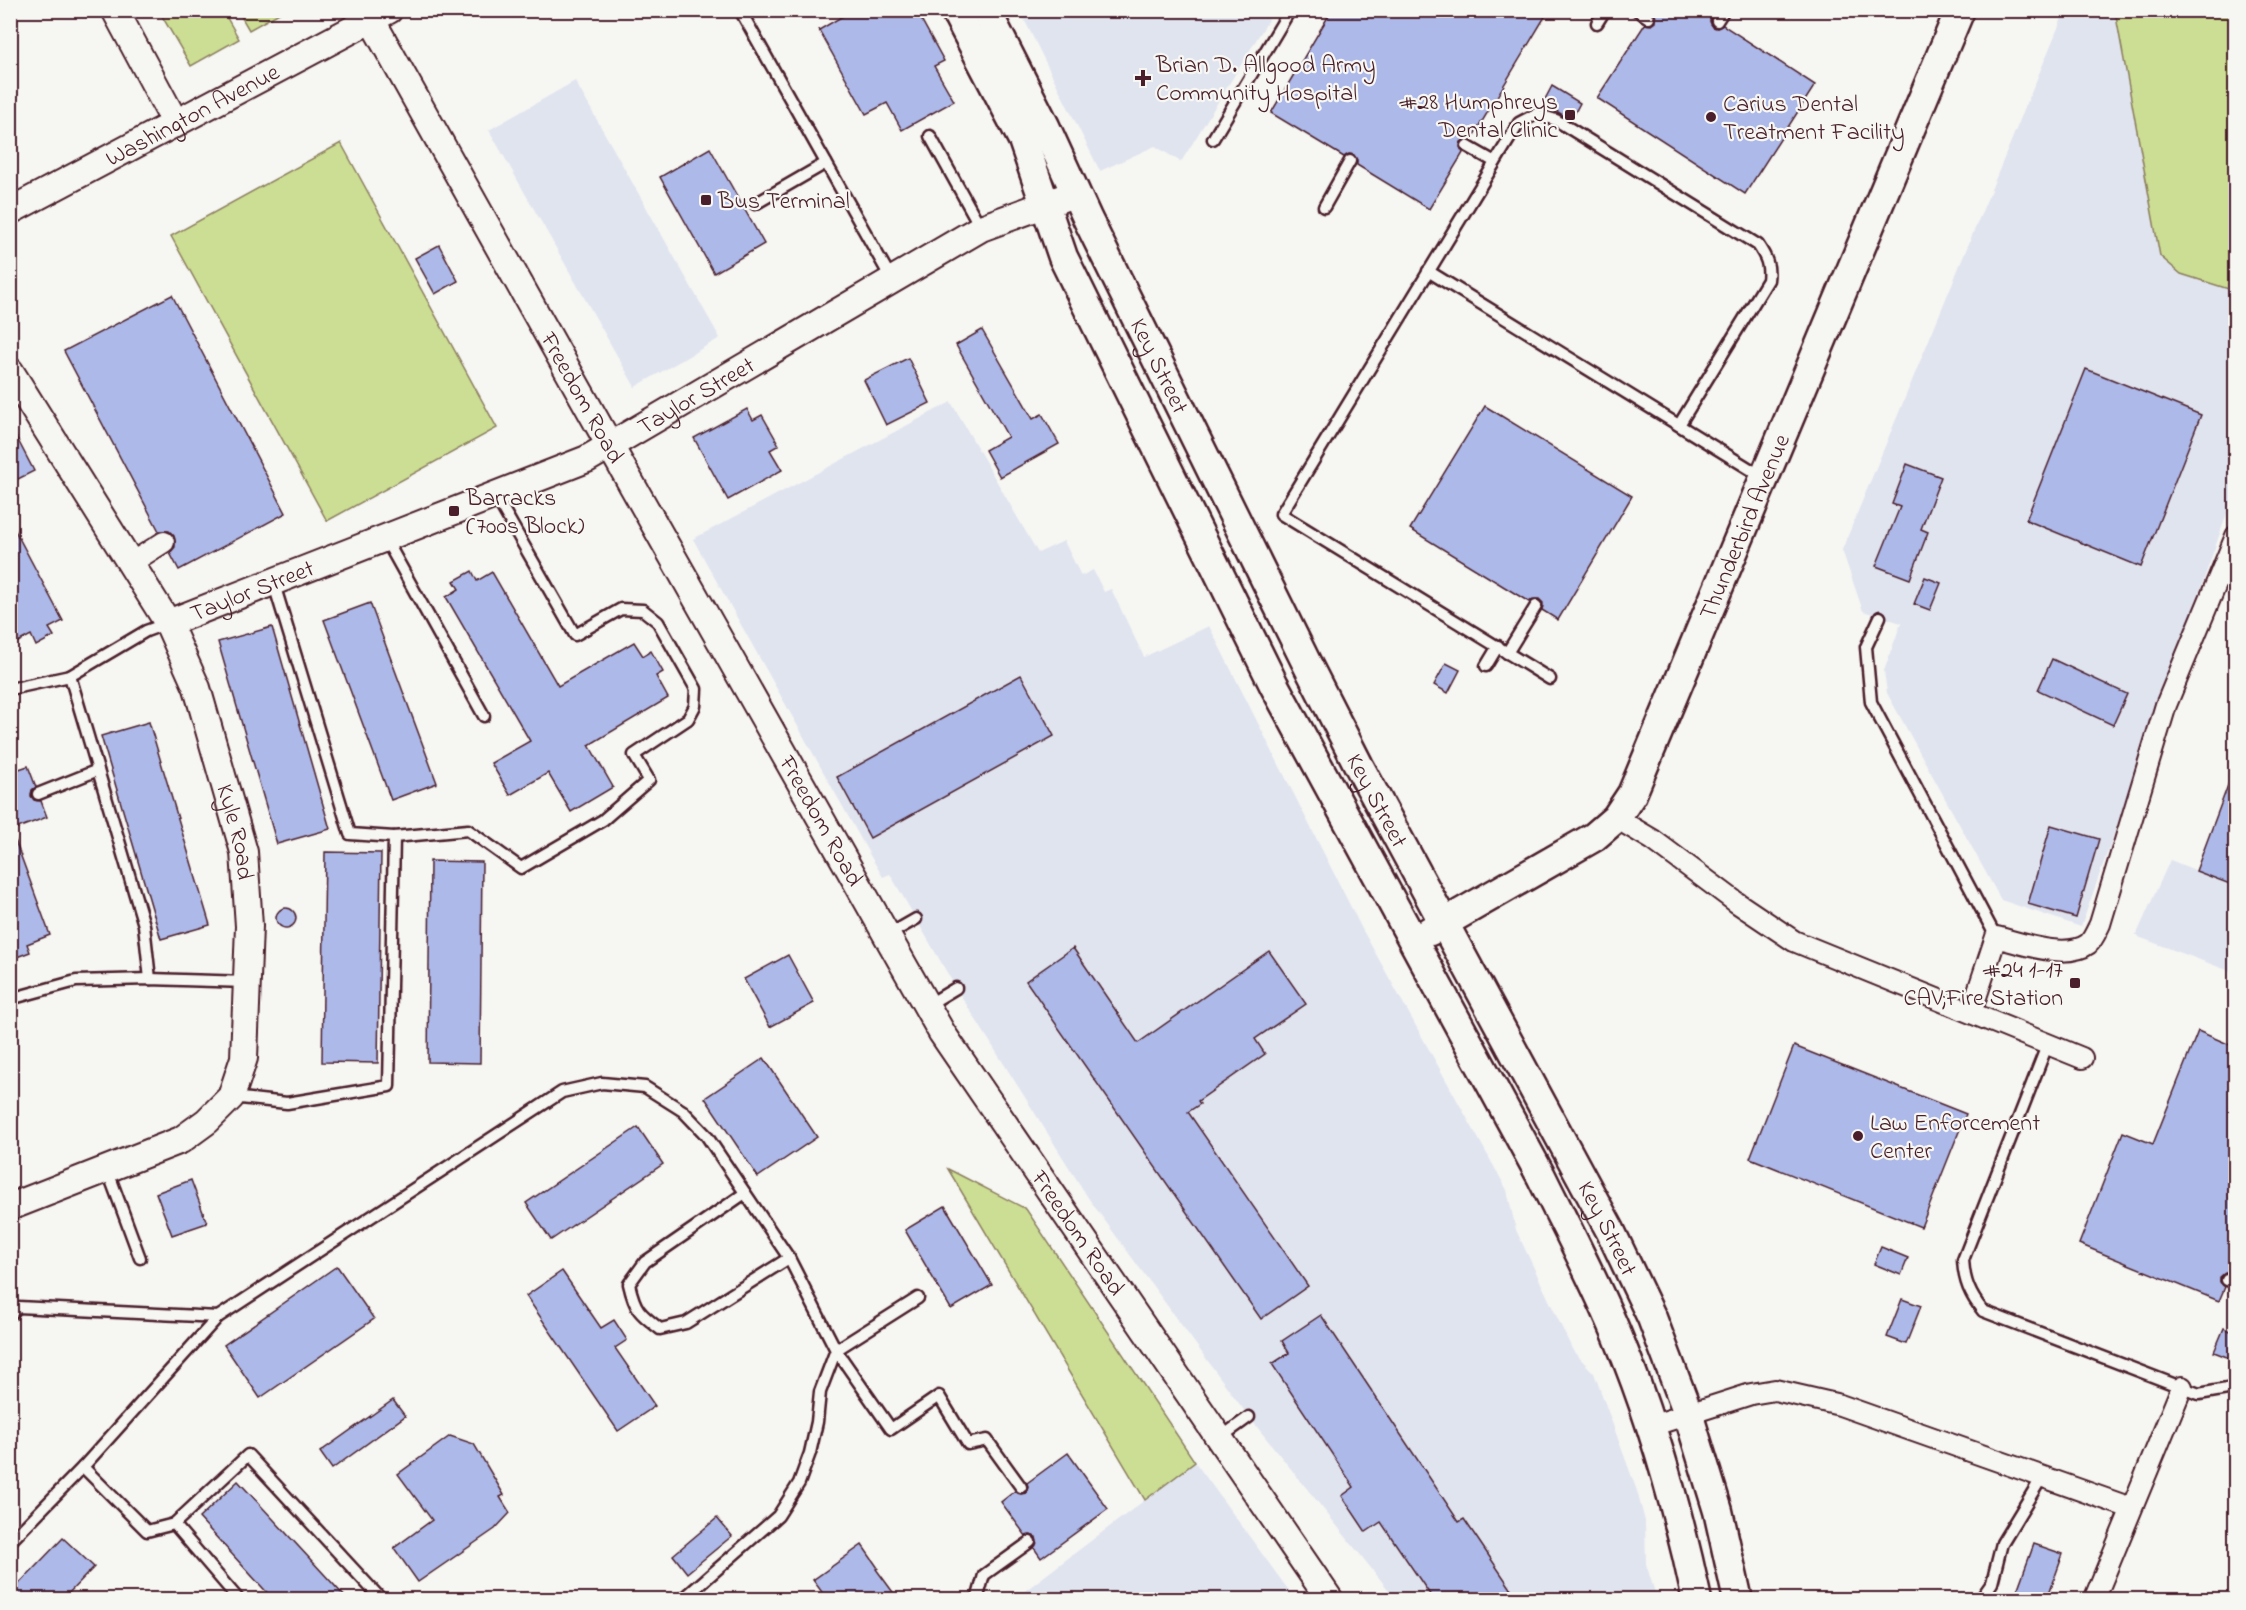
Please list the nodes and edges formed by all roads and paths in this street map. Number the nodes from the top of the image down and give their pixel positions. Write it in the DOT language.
graph roads {
  1 [pos="115,10"];
  2 [pos="740,10"];
  3 [pos="955,10"];
  4 [pos="986,10"];
  5 [pos="1290,10"];
  6 [pos="1605,10"];
  7 [pos="1637,10"];
  8 [pos="1724,10"];
  9 [pos="1960,10"];
  10 [pos="376,14"];
  11 [pos="1649,18"];
  12 [pos="1718,21"];
  13 [pos="1598,23"];
  14 [pos="176,124"];
  15 [pos="930,136"];
  16 [pos="1213,139"];
  17 [pos="1467,146"];
  18 [pos="1350,161"];
  19 [pos="1495,162"];
  20 [pos="826,164"];
  21 [pos="1076,193"];
  22 [pos="755,204"];
  23 [pos="1045,205"];
  24 [pos="1324,207"];
  25 [pos="10,211"];
  26 [pos="981,228"];
  27 [pos="1428,271"];
  28 [pos="892,280"];
  29 [pos="10,371"];
  30 [pos="1679,425"];
  31 [pos="609,446"];
  32 [pos="1763,477"];
  33 [pos="495,495"];
  34 [pos="2235,536"];
  35 [pos="385,538"];
  36 [pos="164,542"];
  37 [pos="131,563"];
  38 [pos="273,581"];
  39 [pos="1536,606"];
  40 [pos="1880,616"];
  41 [pos="168,623"];
  42 [pos="1502,650"];
  43 [pos="1486,666"];
  44 [pos="70,676"];
  45 [pos="1550,679"];
  46 [pos="10,689"];
  47 [pos="484,716"];
  48 [pos="98,770"];
  49 [pos="38,794"];
  50 [pos="1616,818"];
  51 [pos="394,837"];
  52 [pos="916,919"];
  53 [pos="1445,922"];
  54 [pos="886,936"];
  55 [pos="1996,937"];
  56 [pos="1412,941"];
  57 [pos="150,979"];
  58 [pos="248,982"];
  59 [pos="956,988"];
  60 [pos="10,999"];
  61 [pos="926,1006"];
  62 [pos="1971,1012"];
  63 [pos="2048,1044"];
  64 [pos="2082,1058"];
  65 [pos="231,1097"];
  66 [pos="107,1169"];
  67 [pos="745,1193"];
  68 [pos="10,1207"];
  69 [pos="140,1258"];
  70 [pos="789,1258"];
  71 [pos="918,1298"];
  72 [pos="10,1315"];
  73 [pos="218,1317"];
  74 [pos="836,1350"];
  75 [pos="2235,1385"];
  76 [pos="2182,1387"];
  77 [pos="1688,1413"];
  78 [pos="1249,1416"];
  79 [pos="1651,1426"];
  80 [pos="1219,1439"];
  81 [pos="83,1467"];
  82 [pos="2042,1477"];
  83 [pos="1021,1487"];
  84 [pos="2131,1508"];
  85 [pos="174,1524"];
  86 [pos="10,1542"];
  87 [pos="1030,1542"];
  88 [pos="239,1599"];
  89 [pos="382,1599"];
  90 [pos="682,1599"];
  91 [pos="978,1599"];
  92 [pos="1330,1599"];
  93 [pos="1697,1599"];
  94 [pos="1738,1599"];
  95 [pos="1980,1599"];
  96 [pos="2094,1599"];
  1 -- 14 [label="street"];
  2 -- 20 [label="lane"];
  3 -- 23 [label="main road, Key Street"];
  4 -- 21 [label="main road, Key Street"];
  5 -- 16 [label="lane"];
  6 -- 13 [label="lane"];
  7 -- 11 [label="lane"];
  8 -- 12 [label="lane"];
  9 -- 32 [label="main road, Thunderbird Avenue"];
  10 -- 14 [label="street, Washington Avenue"];
  10 -- 31 [label="street, Freedom Road"];
  14 -- 25 [label="street, Washington Avenue"];
  15 -- 26 [label="lane"];
  17 -- 19 [label="lane"];
  18 -- 24 [label="lane"];
  19 -- 27 [label="lane"];
  19 -- 30 [label="lane"];
  20 -- 22 [label="lane"];
  20 -- 28 [label="lane"];
  21 -- 23 [label="street, Taylor Street"];
  21 -- 53 [label="main road, Key Street"];
  23 -- 26 [label="street, Taylor Street"];
  23 -- 56 [label="main road, Key Street"];
  26 -- 28 [label="street, Taylor Street"];
  27 -- 30 [label="lane"];
  27 -- 42 [label="lane"];
  28 -- 31 [label="street, Taylor Street"];
  29 -- 37 [label="street, Kyle Road"];
  30 -- 32 [label="lane"];
  31 -- 33 [label="street, Taylor Street"];
  31 -- 54 [label="street, Freedom Road"];
  32 -- 50 [label="main road, Thunderbird Avenue"];
  33 -- 35 [label="street, Taylor Street"];
  33 -- 51 [label="lane"];
  34 -- 55 [label="street"];
  35 -- 38 [label="street, Taylor Street"];
  35 -- 47 [label="lane"];
  36 -- 37 [label="street"];
  37 -- 41 [label="street, Kyle Road"];
  38 -- 41 [label="street, Taylor Street"];
  38 -- 51 [label="lane"];
  39 -- 42 [label="lane"];
  40 -- 55 [label="lane"];
  41 -- 44 [label="lane"];
  41 -- 58 [label="street, Kyle Road"];
  42 -- 43 [label="lane"];
  42 -- 45 [label="lane"];
  44 -- 46 [label="lane"];
  44 -- 48 [label="lane"];
  48 -- 49 [label="lane"];
  48 -- 57 [label="lane"];
  50 -- 53 [label="main road, Thunderbird Avenue"];
  50 -- 62 [label="street"];
  51 -- 65 [label="lane"];
  52 -- 54 [label="lane"];
  53 -- 56 [label="main road, Thunderbird Avenue"];
  53 -- 77 [label="main road, Key Street"];
  54 -- 61 [label="street, Freedom Road"];
  55 -- 62 [label="street"];
  56 -- 79 [label="main road, Key Street"];
  57 -- 58 [label="lane"];
  57 -- 60 [label="lane"];
  58 -- 65 [label="street, Kyle Road"];
  59 -- 61 [label="lane"];
  61 -- 80 [label="street, Freedom Road"];
  62 -- 63 [label="street"];
  63 -- 64 [label="street"];
  63 -- 76 [label="lane"];
  65 -- 66 [label="street, Kyle Road"];
  66 -- 68 [label="street, Kyle Road"];
  66 -- 69 [label="lane"];
  67 -- 70 [label="lane"];
  67 -- 70 [label="lane"];
  67 -- 73 [label="lane"];
  70 -- 74 [label="lane"];
  71 -- 74 [label="lane"];
  72 -- 73 [label="lane"];
  73 -- 81 [label="lane"];
  74 -- 83 [label="lane"];
  74 -- 90 [label="lane"];
  75 -- 76 [label="lane"];
  76 -- 84 [label="street"];
  77 -- 79 [label="street"];
  77 -- 82 [label="street"];
  77 -- 94 [label="main road, Key Street"];
  78 -- 80 [label="lane"];
  79 -- 93 [label="main road, Key Street"];
  80 -- 92 [label="street, Freedom Road"];
  81 -- 85 [label="lane"];
  81 -- 86 [label="lane"];
  82 -- 84 [label="street"];
  82 -- 95 [label="lane"];
  84 -- 96 [label="street"];
  85 -- 88 [label="lane"];
  85 -- 89 [label="lane"];
  87 -- 91 [label="lane"];
}
